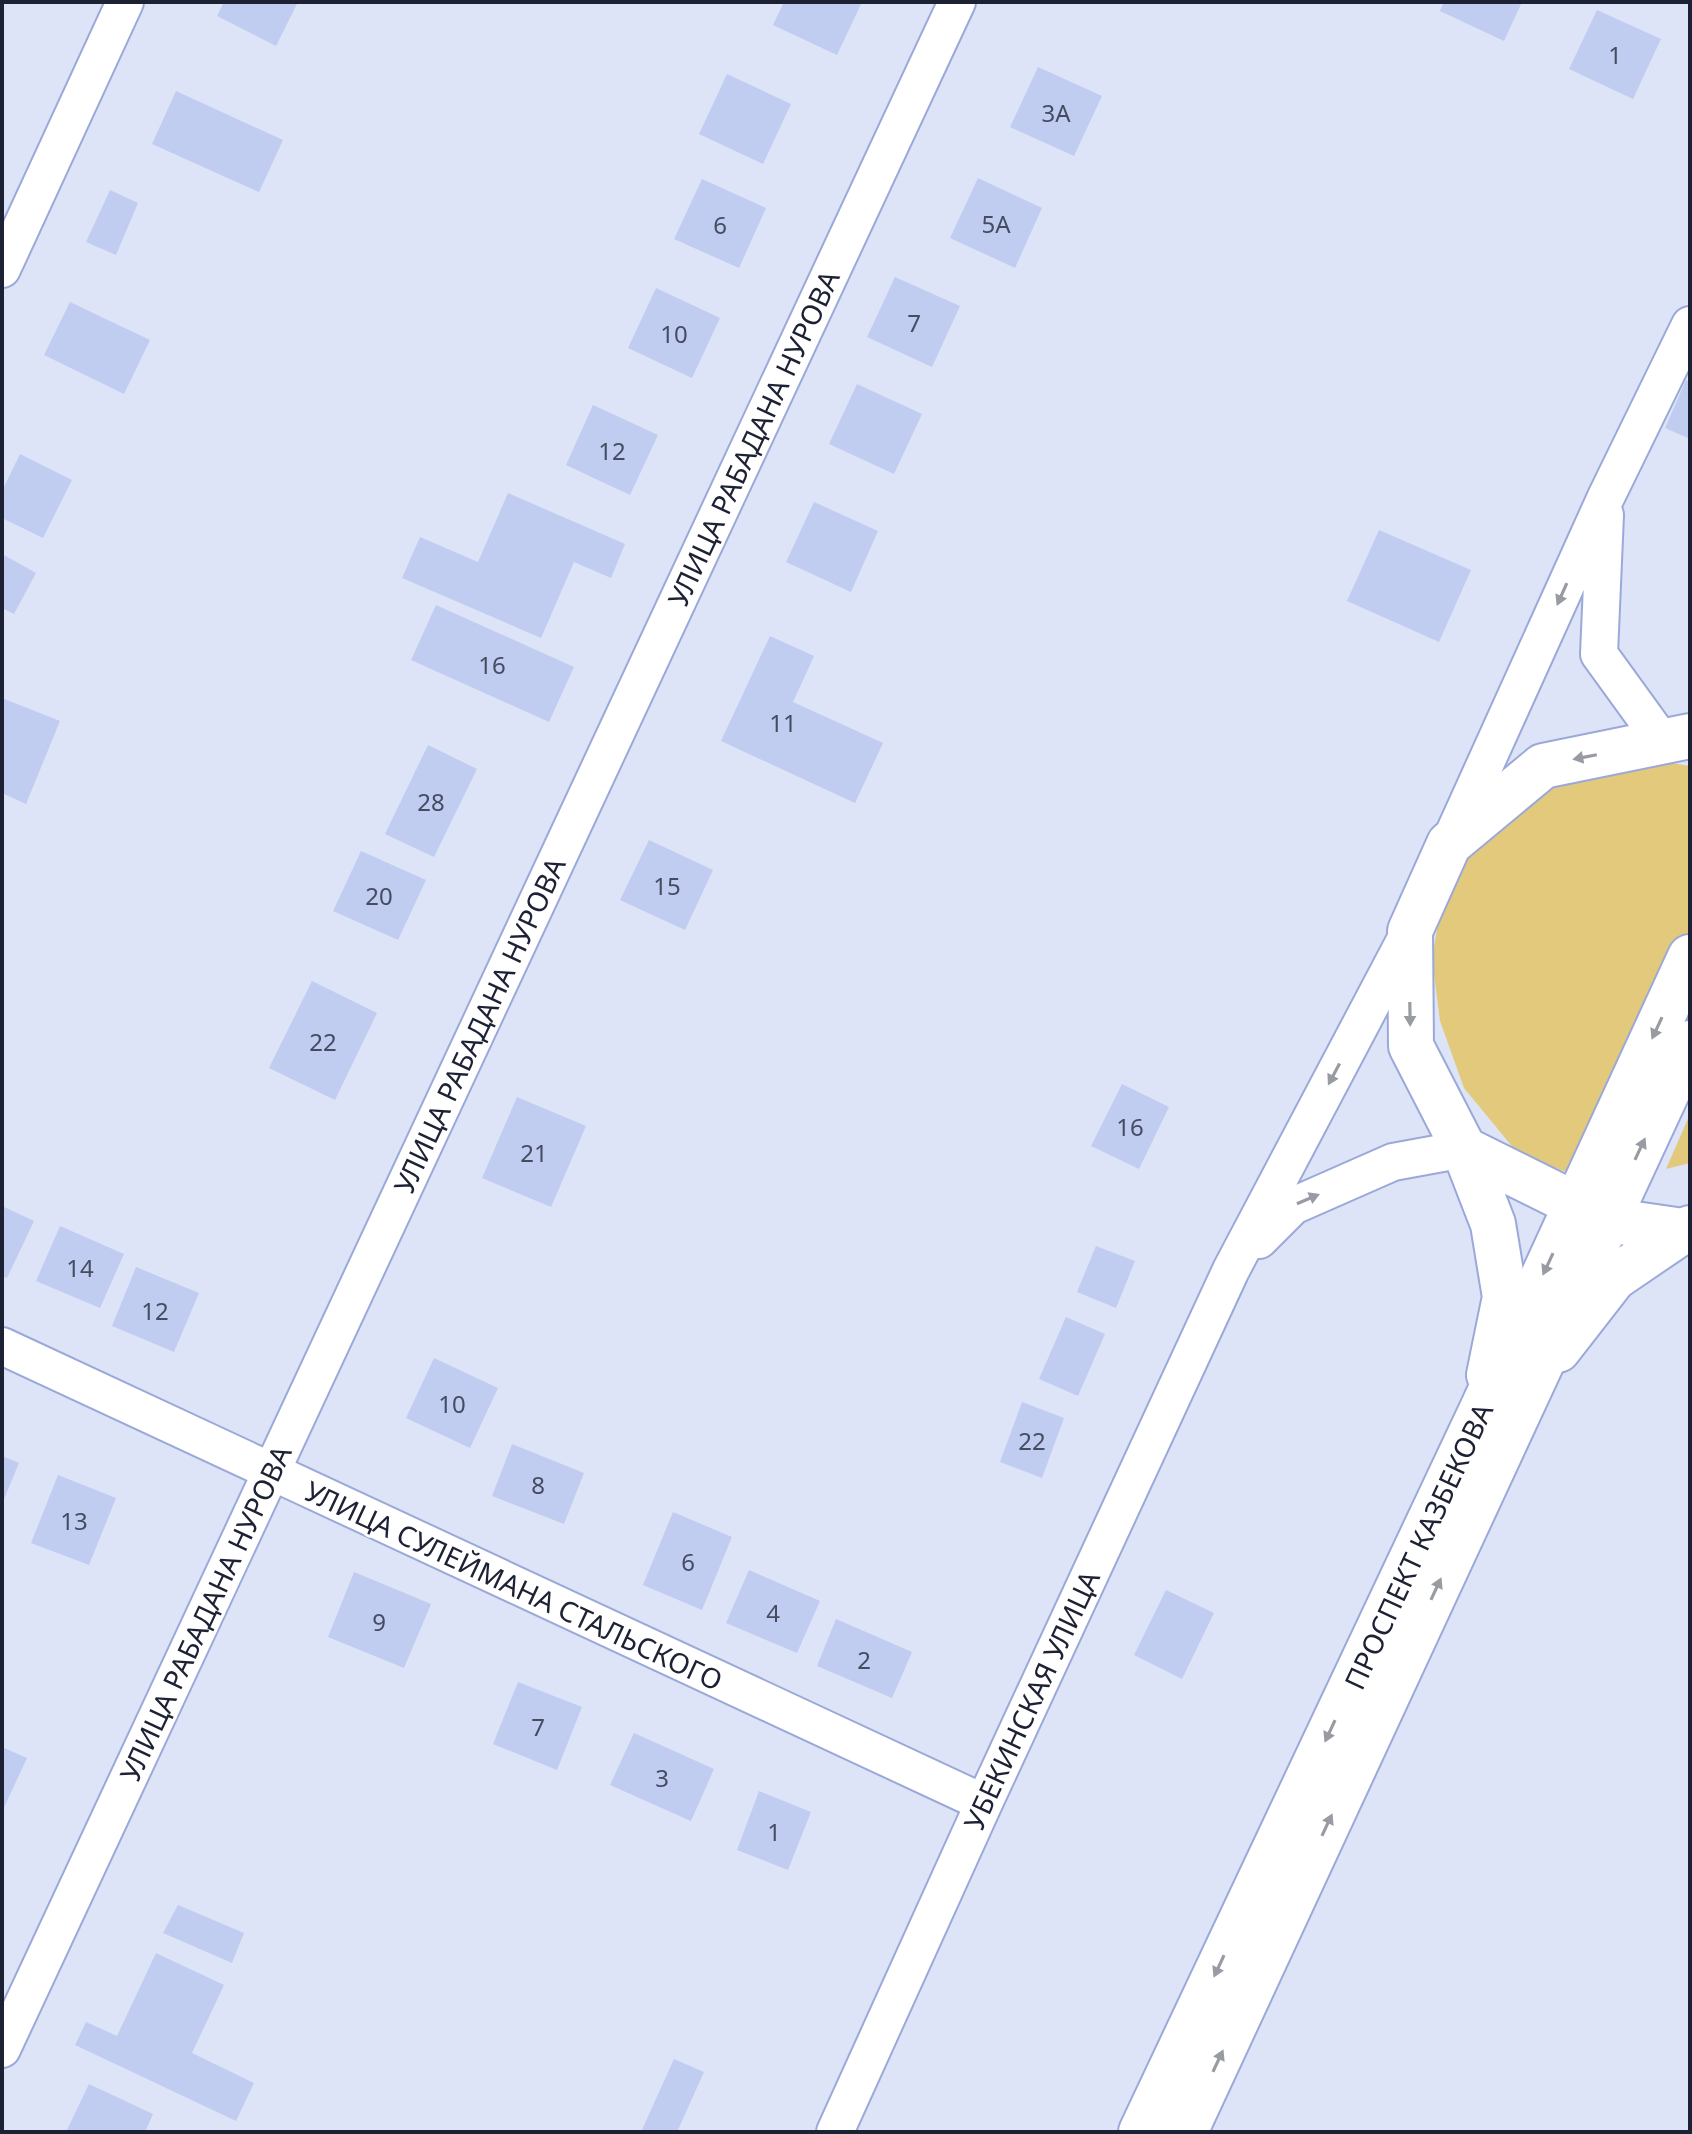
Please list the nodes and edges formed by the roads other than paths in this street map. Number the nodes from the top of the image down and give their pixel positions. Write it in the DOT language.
graph roads {
  1 [pos="125,2"];
  2 [pos="957,2"];
  3 [pos="2,269"];
  4 [pos="1690,325"];
  5 [pos="1606,497"];
  6 [pos="1681,742"];
  7 [pos="1449,844"];
  8 [pos="1410,931"];
  9 [pos="1690,957"];
  10 [pos="1690,1043"];
  11 [pos="1464,1149"];
  12 [pos="1591,1212"];
  13 [pos="1688,1230"];
  14 [pos="1231,1270"];
  15 [pos="2,1346"];
  16 [pos="1498,1415"];
  17 [pos="270,1472"];
  18 [pos="984,1803"];
  19 [pos="2,2049"];
  20 [pos="835,2132"];
  21 [pos="1141,2132"];
  22 [pos="1185,2132"];
  1 -- 3 [label="street"];
  2 -- 17 [label="street, УЛИЦА РАБАДАНА НУРОВА"];
  4 -- 5 [label="street"];
  5 -- 6 [label="street"];
  5 -- 7 [label="street, one-way"];
  6 -- 7 [label="main road, one-way"];
  7 -- 8 [label="main road"];
  8 -- 11 [label="main road, one-way"];
  8 -- 14 [label="street, УБЕКИНСКАЯ УЛИЦА, one-way"];
  9 -- 12 [label="main road, ПРОСПЕКТ КАЗБЕКОВА, one-way"];
  12 -- 10 [label="main road, ПРОСПЕКТ КАЗБЕКОВА, one-way"];
  11 -- 12 [label="main road"];
  14 -- 11 [label="street, one-way"];
  11 -- 16 [label="main road"];
  12 -- 13 [label="main road"];
  12 -- 16 [label="main road, ПРОСПЕКТ КАЗБЕКОВА"];
  13 -- 16 [label="main road"];
  14 -- 18 [label="street, УБЕКИНСКАЯ УЛИЦА"];
  15 -- 17 [label="street, УЛИЦА СУЛЕЙМАНА СТАЛЬСКОГО"];
  16 -- 21 [label="main road, ПРОСПЕКТ КАЗБЕКОВА, one-way"];
  22 -- 16 [label="main road, ПРОСПЕКТ КАЗБЕКОВА, one-way"];
  17 -- 18 [label="street, УЛИЦА СУЛЕЙМАНА СТАЛЬСКОГО"];
  17 -- 19 [label="street, УЛИЦА РАБАДАНА НУРОВА"];
  18 -- 20 [label="street, УБЕКИНСКАЯ УЛИЦА"];
}
